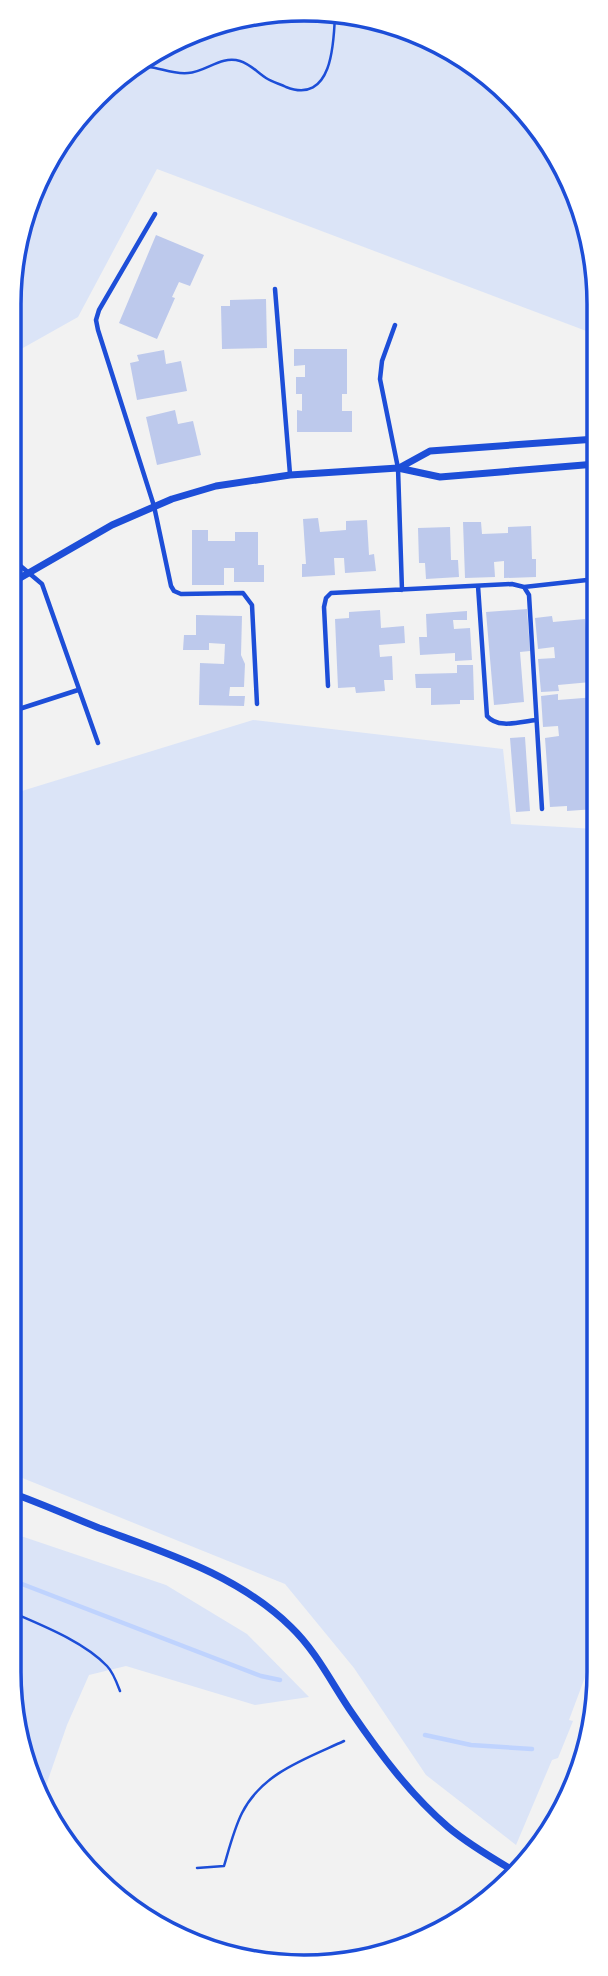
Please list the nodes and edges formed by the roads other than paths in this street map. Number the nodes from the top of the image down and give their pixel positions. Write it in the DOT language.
graph roads {
  1 [pos="155,214"];
  2 [pos="275,289"];
  3 [pos="395,325"];
  4 [pos="587,440"];
  5 [pos="587,465"];
  6 [pos="398,468"];
  7 [pos="290,475"];
  8 [pos="155,506"];
  9 [pos="21,566"];
  10 [pos="29,572"];
  11 [pos="21,577"];
  12 [pos="587,580"];
  13 [pos="478,586"];
  14 [pos="524,587"];
  15 [pos="402,590"];
  16 [pos="328,686"];
  17 [pos="78,690"];
  18 [pos="257,704"];
  19 [pos="21,708"];
  20 [pos="536,720"];
  21 [pos="98,743"];
  22 [pos="542,809"];
  23 [pos="21,1497"];
  24 [pos="508,1868"];
  1 -- 8 [label="lane"];
  2 -- 7 [label="lane"];
  3 -- 6 [label="lane"];
  4 -- 6 [label="street"];
  5 -- 6 [label="street"];
  6 -- 7 [label="street"];
  6 -- 15 [label="lane"];
  7 -- 8 [label="street"];
  8 -- 10 [label="street"];
  8 -- 18 [label="lane"];
  9 -- 10 [label="lane"];
  10 -- 11 [label="street"];
  10 -- 17 [label="lane"];
  12 -- 14 [label="lane"];
  13 -- 14 [label="lane"];
  13 -- 15 [label="lane"];
  13 -- 20 [label="lane"];
  14 -- 20 [label="lane"];
  15 -- 16 [label="lane"];
  17 -- 19 [label="lane"];
  17 -- 21 [label="lane"];
  20 -- 22 [label="lane"];
  23 -- 24 [label="street"];
}
